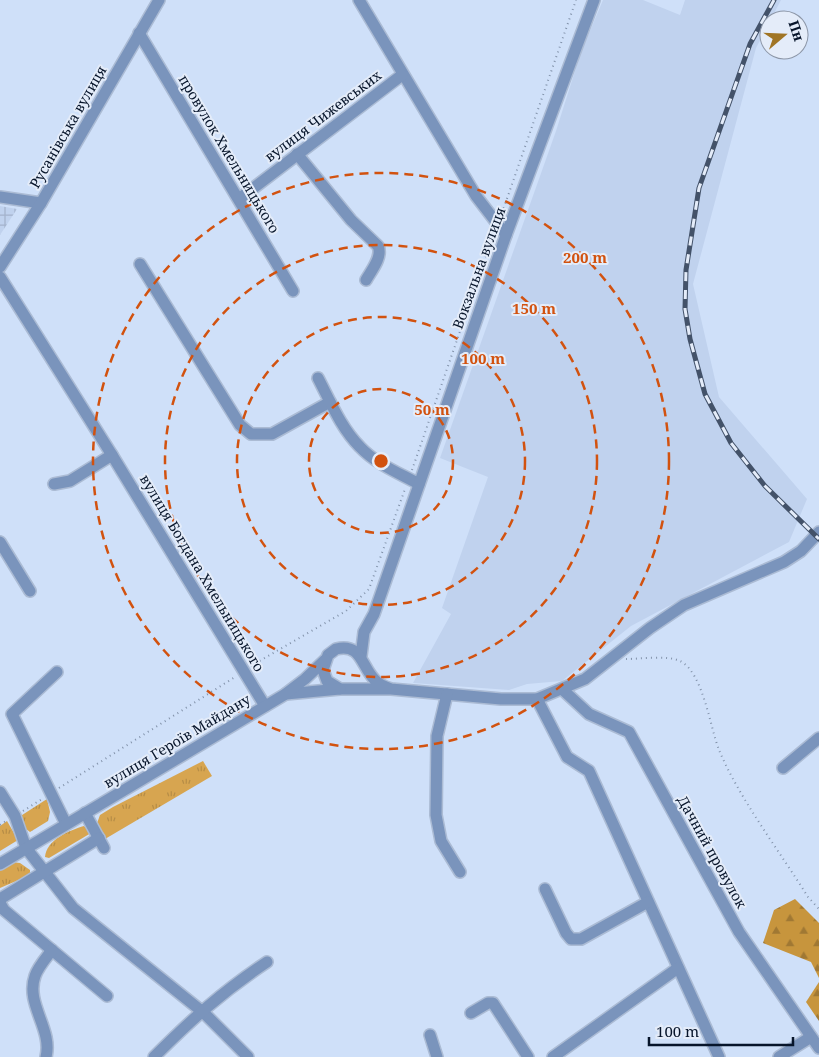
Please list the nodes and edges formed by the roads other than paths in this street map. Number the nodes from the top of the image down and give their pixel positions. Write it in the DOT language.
graph roads {
  1 [pos="159,0"];
  2 [pos="359,0"];
  3 [pos="594,0"];
  4 [pos="139,33"];
  5 [pos="402,75"];
  6 [pos="297,154"];
  7 [pos="0,197"];
  8 [pos="239,199"];
  9 [pos="42,203"];
  10 [pos="506,235"];
  11 [pos="140,264"];
  12 [pos="0,267"];
  13 [pos="0,277"];
  14 [pos="366,280"];
  15 [pos="293,291"];
  16 [pos="318,378"];
  17 [pos="330,402"];
  18 [pos="112,455"];
  19 [pos="414,481"];
  20 [pos="54,484"];
  21 [pos="819,532"];
  22 [pos="0,542"];
  23 [pos="30,591"];
  24 [pos="364,632"];
  25 [pos="342,648"];
  26 [pos="362,659"];
  27 [pos="325,660"];
  28 [pos="57,672"];
  29 [pos="346,689"];
  30 [pos="391,689"];
  31 [pos="563,690"];
  32 [pos="284,694"];
  33 [pos="447,694"];
  34 [pos="537,699"];
  35 [pos="265,706"];
  36 [pos="819,738"];
  37 [pos="783,768"];
  38 [pos="0,792"];
  39 [pos="85,813"];
  40 [pos="66,824"];
  41 [pos="26,848"];
  42 [pos="0,864"];
  43 [pos="45,872"];
  44 [pos="460,872"];
  45 [pos="545,889"];
  46 [pos="0,901"];
  47 [pos="648,902"];
  48 [pos="52,950"];
  49 [pos="267,962"];
  50 [pos="678,968"];
  51 [pos="107,996"];
  52 [pos="201,1010"];
  53 [pos="471,1013"];
  54 [pos="430,1035"];
  55 [pos="811,1037"];
  56 [pos="819,1048"];
  57 [pos="46,1057"];
  58 [pos="154,1057"];
  59 [pos="248,1057"];
  60 [pos="437,1057"];
  61 [pos="528,1057"];
  62 [pos="553,1057"];
  63 [pos="719,1057"];
  64 [pos="779,1057"];
  1 -- 4 [label="street, Русанівська вулиця"];
  2 -- 5 [label="street"];
  3 -- 10 [label="street, Вокзальна вулиця"];
  4 -- 8 [label="street, провулок Хмельницького"];
  4 -- 9 [label="street, Русанівська вулиця"];
  5 -- 6 [label="street, вулиця Чижевських"];
  5 -- 10 [label="street"];
  6 -- 8 [label="street, вулиця Чижевських"];
  6 -- 14 [label="street"];
  7 -- 9 [label="street"];
  8 -- 15 [label="street, провулок Хмельницького"];
  9 -- 12 [label="street, Русанівська вулиця"];
  10 -- 19 [label="street, Вокзальна вулиця"];
  11 -- 17 [label="street"];
  13 -- 18 [label="street, вулиця Богдана Хмельницького"];
  16 -- 17 [label="street"];
  17 -- 19 [label="street"];
  18 -- 20 [label="street"];
  18 -- 35 [label="street, вулиця Богдана Хмельницького"];
  19 -- 24 [label="street, Вокзальна вулиця"];
  21 -- 31 [label="street, вулиця Героїв Майдану"];
  22 -- 23 [label="street"];
  24 -- 25 [label="street, Вокзальна вулиця"];
  24 -- 26 [label="street, Вокзальна вулиця"];
  25 -- 26 [label="street"];
  25 -- 27 [label="street, вулиця Героїв Майдану"];
  26 -- 29 [label="street"];
  26 -- 30 [label="street"];
  27 -- 29 [label="street"];
  27 -- 32 [label="street, вулиця Героїв Майдану"];
  28 -- 40 [label="street"];
  29 -- 30 [label="street, вулиця Героїв Майдану"];
  29 -- 32 [label="street, вулиця Героїв Майдану"];
  30 -- 33 [label="street, вулиця Героїв Майдану"];
  31 -- 34 [label="street, вулиця Героїв Майдану"];
  31 -- 55 [label="street, Дачний провулок"];
  32 -- 35 [label="street, вулиця Героїв Майдану"];
  33 -- 34 [label="street, вулиця Героїв Майдану"];
  33 -- 44 [label="street"];
  34 -- 47 [label="street"];
  35 -- 39 [label="street, вулиця Героїв Майдану"];
  36 -- 37 [label="street"];
  38 -- 41 [label="street"];
  39 -- 40 [label="street, вулиця Героїв Майдану"];
  39 -- 43 [label="street"];
  40 -- 41 [label="street, вулиця Героїв Майдану"];
  41 -- 42 [label="street, вулиця Героїв Майдану"];
  41 -- 43 [label="street"];
  43 -- 46 [label="street"];
  43 -- 52 [label="street"];
  45 -- 47 [label="street"];
  46 -- 48 [label="street"];
  47 -- 50 [label="street"];
  48 -- 51 [label="street"];
  48 -- 57 [label="street"];
  49 -- 52 [label="street"];
  50 -- 62 [label="street"];
  50 -- 63 [label="street"];
  52 -- 58 [label="street"];
  52 -- 59 [label="street"];
  53 -- 61 [label="street"];
  54 -- 60 [label="street"];
  55 -- 56 [label="street, Дачний провулок"];
  55 -- 64 [label="street"];
}
